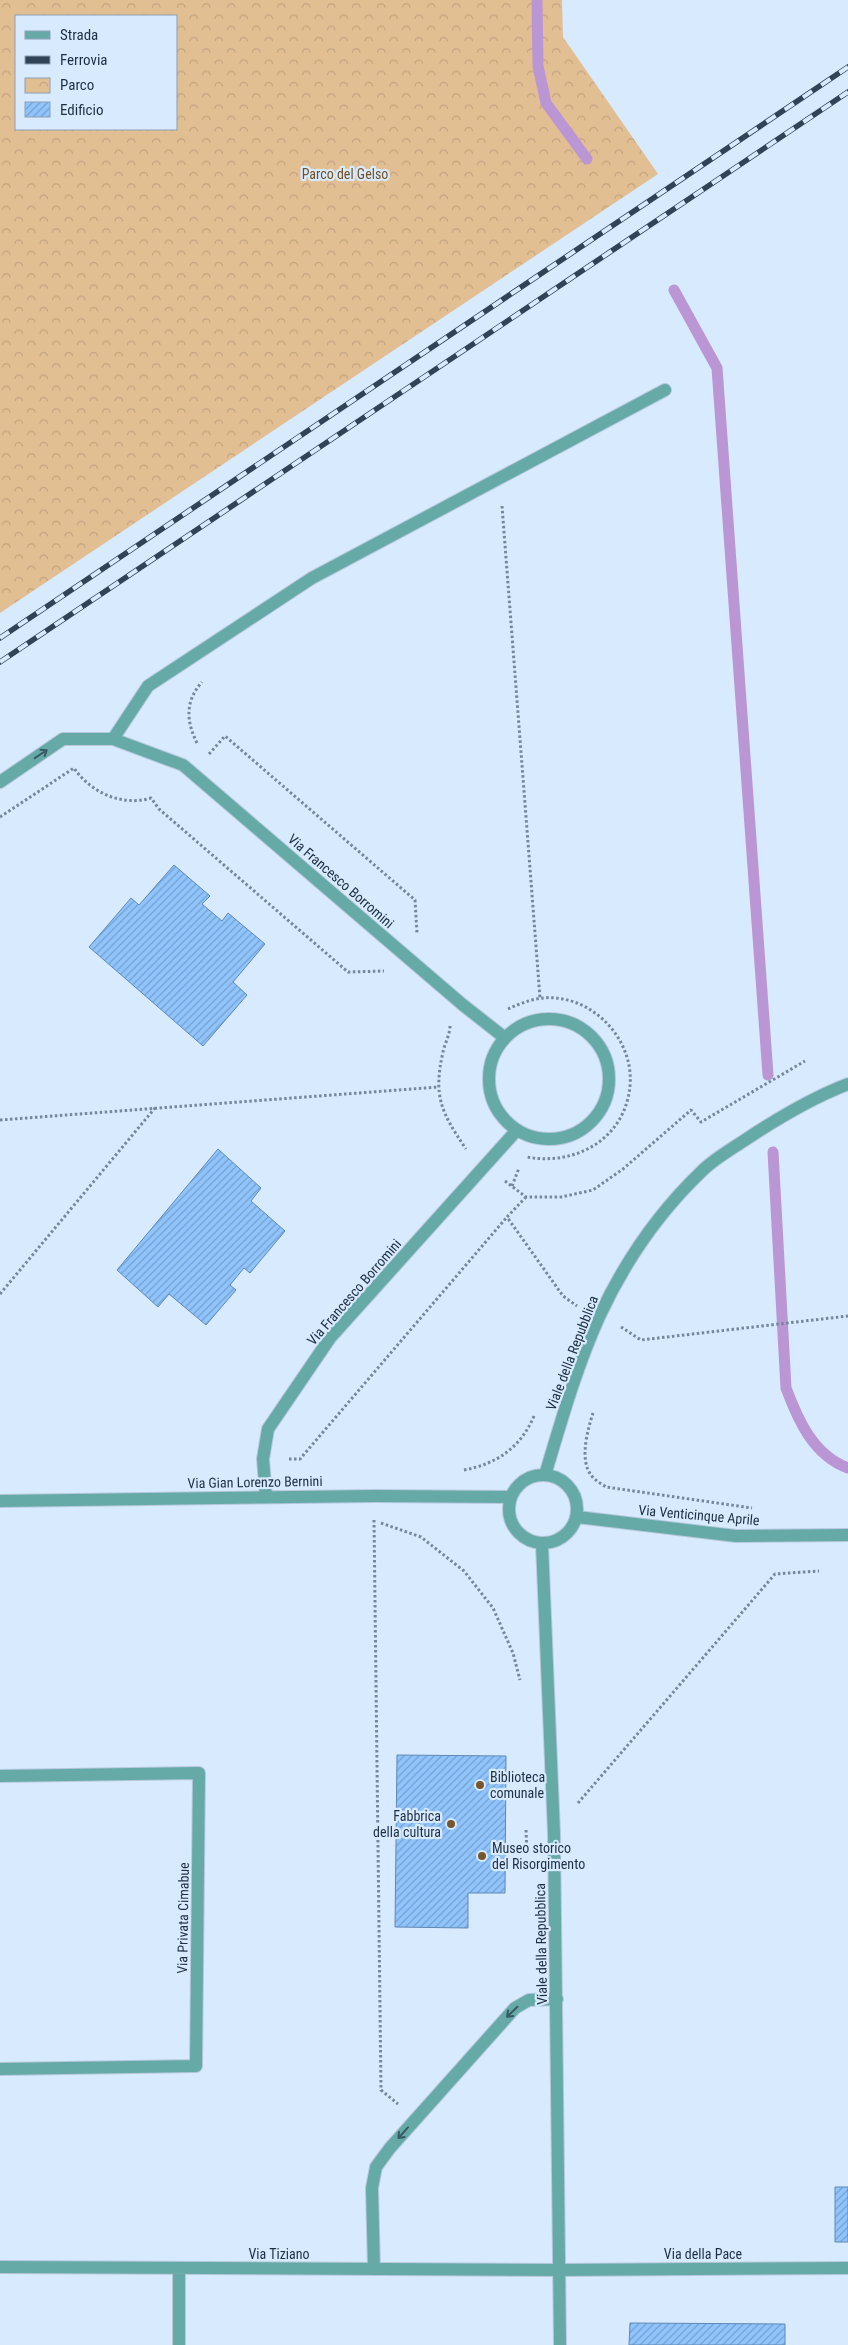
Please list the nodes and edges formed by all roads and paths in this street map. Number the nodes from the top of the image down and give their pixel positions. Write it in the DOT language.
graph roads {
  1 [pos="665,390"];
  2 [pos="493,506"];
  3 [pos="205,680"];
  4 [pos="113,739"];
  5 [pos="198,745"];
  6 [pos="204,750"];
  7 [pos="0,782"];
  8 [pos="0,817"];
  9 [pos="417,934"];
  10 [pos="385,971"];
  11 [pos="540,998"];
  12 [pos="505,1010"];
  13 [pos="443,1021"];
  14 [pos="506,1038"];
  15 [pos="805,1061"];
  16 [pos="848,1084"];
  17 [pos="438,1087"];
  18 [pos="156,1108"];
  19 [pos="0,1120"];
  20 [pos="517,1130"];
  21 [pos="523,1156"];
  22 [pos="520,1164"];
  23 [pos="484,1166"];
  24 [pos="512,1186"];
  25 [pos="507,1218"];
  26 [pos="0,1294"];
  27 [pos="848,1316"];
  28 [pos="619,1326"];
  29 [pos="757,1328"];
  30 [pos="616,1333"];
  31 [pos="594,1407"];
  32 [pos="263,1460"];
  33 [pos="545,1475"];
  34 [pos="375,1496"];
  35 [pos="266,1497"];
  36 [pos="511,1497"];
  37 [pos="0,1501"];
  38 [pos="753,1509"];
  39 [pos="577,1517"];
  40 [pos="374,1520"];
  41 [pos="848,1535"];
  42 [pos="542,1544"];
  43 [pos="819,1571"];
  44 [pos="523,1689"];
  45 [pos="0,1776"];
  46 [pos="576,1809"];
  47 [pos="526,1824"];
  48 [pos="527,1862"];
  49 [pos="557,1999"];
  50 [pos="0,2070"];
  51 [pos="416,2118"];
  52 [pos="0,2267"];
  53 [pos="848,2268"];
  54 [pos="179,2269"];
  55 [pos="374,2269"];
  56 [pos="559,2270"];
  57 [pos="179,2345"];
  58 [pos="560,2345"];
  1 -- 4 [label="street"];
  2 -- 11 [label="path"];
  3 -- 5 [label="path"];
  7 -- 4 [label="street, one-way"];
  4 -- 14 [label="street, Via Francesco Borromini"];
  6 -- 9 [label="path"];
  8 -- 10 [label="path"];
  11 -- 12 [label="path"];
  11 -- 21 [label="path"];
  13 -- 17 [label="path"];
  14 -- 20 [label="street"];
  14 -- 20 [label="street"];
  15 -- 24 [label="path"];
  16 -- 33 [label="street, Viale della Repubblica"];
  17 -- 18 [label="path"];
  17 -- 23 [label="path"];
  18 -- 19 [label="path"];
  18 -- 26 [label="path"];
  20 -- 23 [label="street, Via Francesco Borromini"];
  22 -- 24 [label="path"];
  23 -- 24 [label="path"];
  23 -- 32 [label="street, Via Francesco Borromini"];
  25 -- 32 [label="path"];
  27 -- 29 [label="path"];
  28 -- 30 [label="path"];
  31 -- 38 [label="path"];
  32 -- 35 [label="street, Via Francesco Borromini"];
  33 -- 36 [label="street"];
  33 -- 39 [label="street"];
  34 -- 35 [label="street, Via Gian Lorenzo Bernini"];
  34 -- 36 [label="street, Via Gian Lorenzo Bernini"];
  34 -- 40 [label="path"];
  35 -- 37 [label="street, Via Gian Lorenzo Bernini"];
  36 -- 42 [label="street"];
  39 -- 41 [label="street, Via Venticinque Aprile"];
  39 -- 42 [label="street"];
  40 -- 44 [label="path"];
  40 -- 51 [label="path"];
  42 -- 49 [label="street, Viale della Repubblica"];
  43 -- 46 [label="path"];
  45 -- 50 [label="street, Via Privata Cimabue"];
  47 -- 48 [label="path"];
  49 -- 51 [label="street, one-way"];
  49 -- 56 [label="street, Viale della Repubblica"];
  51 -- 55 [label="street, one-way"];
  52 -- 54 [label="street, Via Tiziano"];
  53 -- 56 [label="street, Via della Pace"];
  54 -- 55 [label="street, Via Tiziano"];
  54 -- 57 [label="street"];
  55 -- 56 [label="street, Via Tiziano"];
  56 -- 58 [label="street, Viale della Repubblica"];
}
